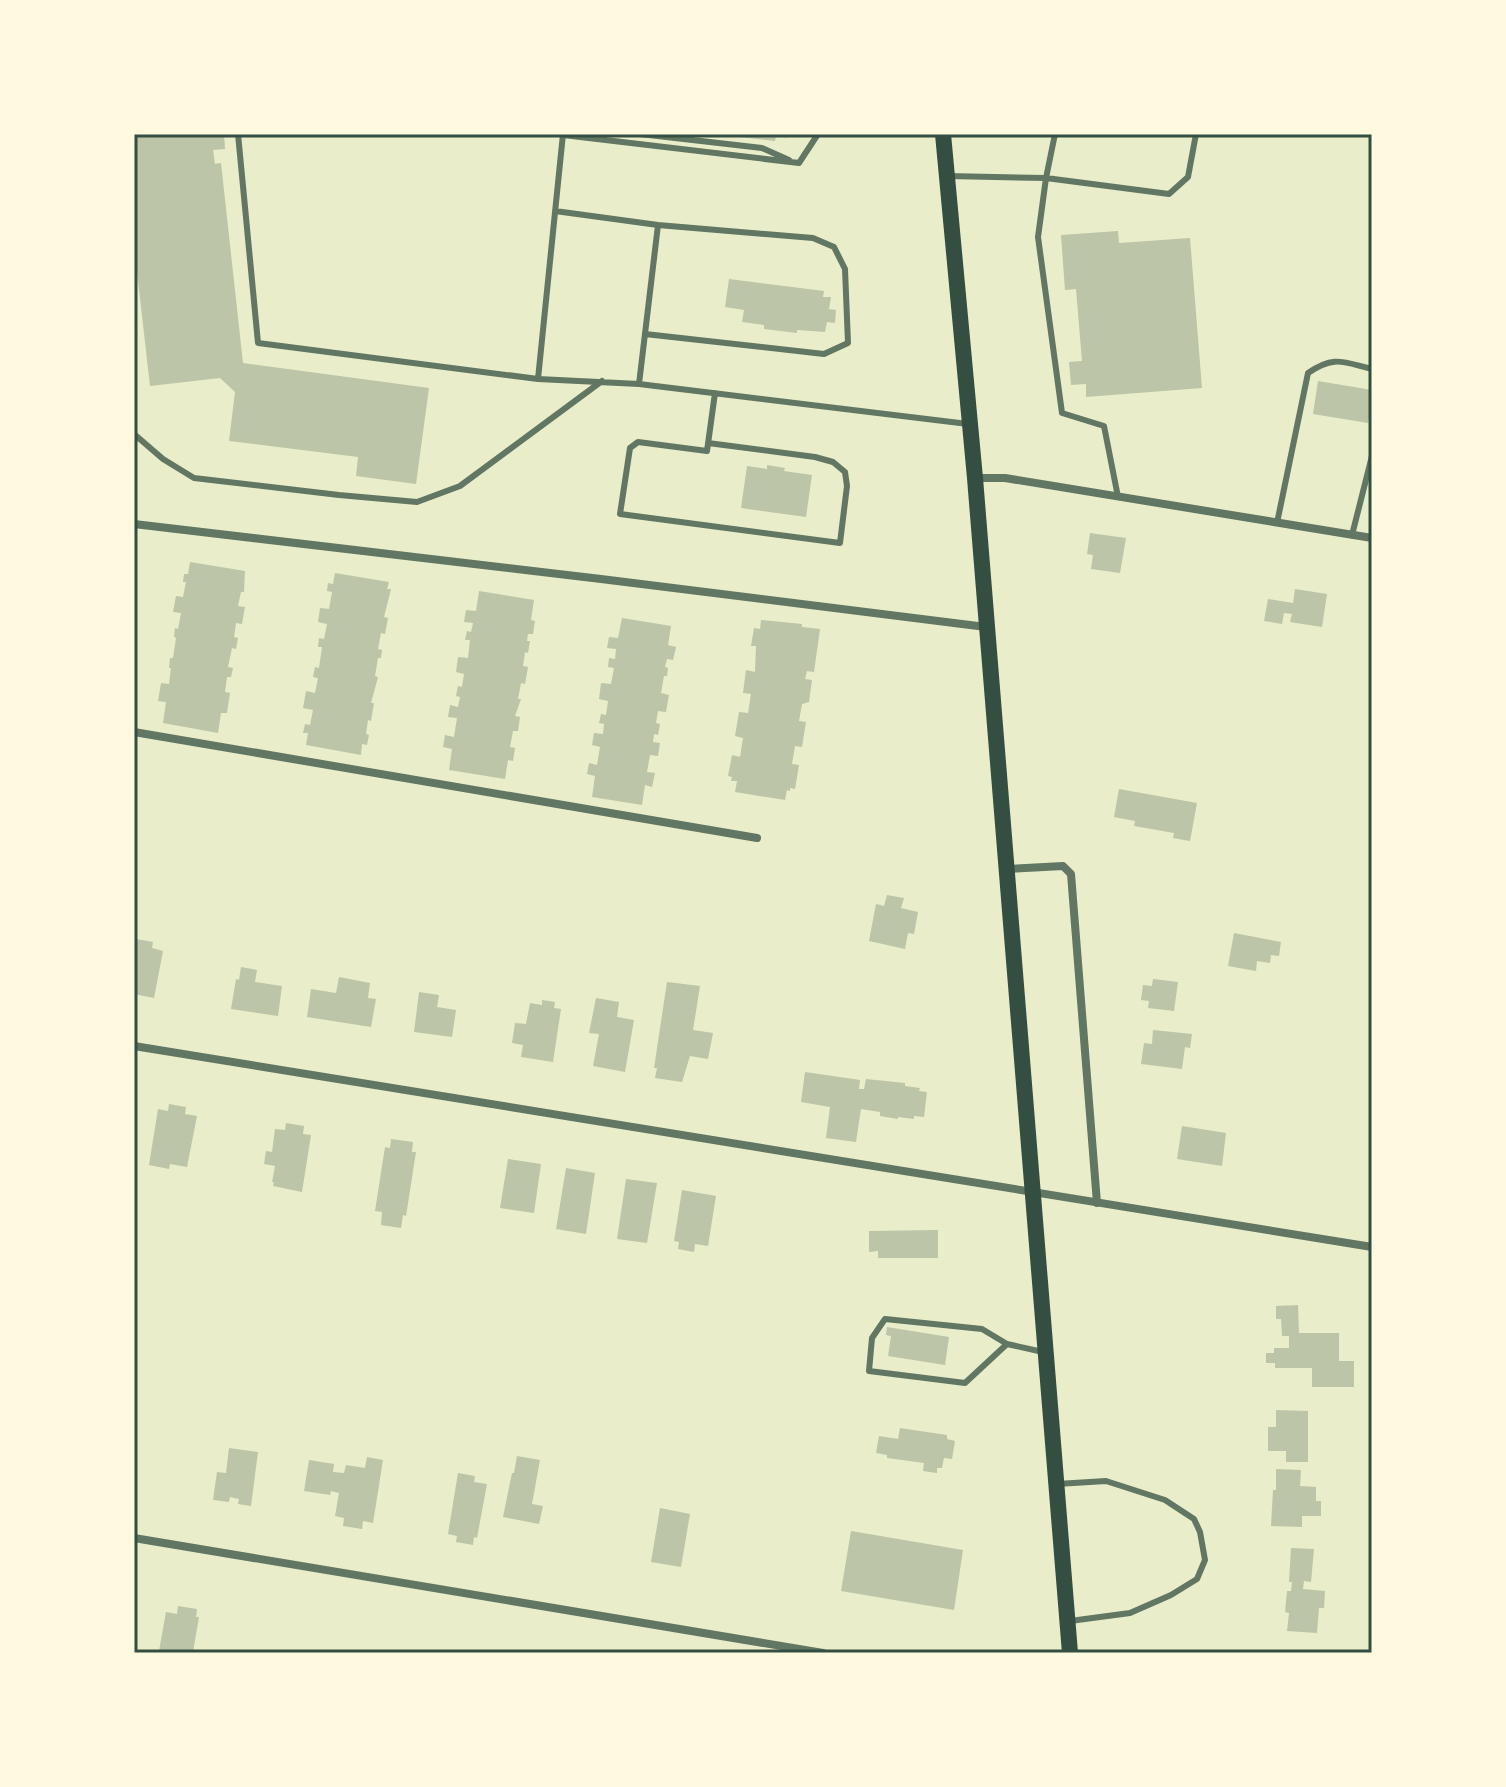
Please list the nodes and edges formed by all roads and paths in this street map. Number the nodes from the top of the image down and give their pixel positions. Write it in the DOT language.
graph roads {
  1 [pos="238,134"];
  2 [pos="563,134"];
  3 [pos="640,134"];
  4 [pos="818,134"];
  5 [pos="943,134"];
  6 [pos="1055,134"];
  7 [pos="1196,134"];
  8 [pos="799,163"];
  9 [pos="947,176"];
  10 [pos="1046,178"];
  11 [pos="555,211"];
  12 [pos="658,225"];
  13 [pos="645,334"];
  14 [pos="1372,369"];
  15 [pos="538,379"];
  16 [pos="602,381"];
  17 [pos="639,384"];
  18 [pos="715,393"];
  19 [pos="970,424"];
  20 [pos="134,434"];
  21 [pos="708,443"];
  22 [pos="1372,456"];
  23 [pos="975,478"];
  24 [pos="1118,497"];
  25 [pos="1277,523"];
  26 [pos="134,524"];
  27 [pos="1352,535"];
  28 [pos="1372,538"];
  29 [pos="987,627"];
  30 [pos="134,732"];
  31 [pos="757,838"];
  32 [pos="1007,869"];
  33 [pos="134,1046"];
  34 [pos="1034,1193"];
  35 [pos="1097,1203"];
  36 [pos="1372,1247"];
  37 [pos="1007,1344"];
  38 [pos="1047,1353"];
  39 [pos="1057,1484"];
  40 [pos="134,1538"];
  41 [pos="1068,1621"];
  42 [pos="823,1653"];
  43 [pos="1070,1653"];
  1 -- 15 [label="lane"];
  2 -- 8 [label="lane"];
  2 -- 11 [label="lane"];
  3 -- 8 [label="lane"];
  4 -- 8 [label="lane"];
  5 -- 9 [label="main road"];
  6 -- 10 [label="lane"];
  7 -- 10 [label="lane"];
  9 -- 10 [label="lane"];
  9 -- 19 [label="main road"];
  10 -- 24 [label="lane"];
  11 -- 12 [label="lane"];
  11 -- 15 [label="lane"];
  12 -- 13 [label="lane"];
  12 -- 13 [label="lane"];
  13 -- 17 [label="lane"];
  14 -- 25 [label="lane"];
  15 -- 16 [label="lane"];
  16 -- 17 [label="lane"];
  16 -- 20 [label="lane"];
  17 -- 18 [label="lane"];
  18 -- 19 [label="lane"];
  18 -- 21 [label="lane"];
  19 -- 23 [label="main road"];
  21 -- 21 [label="lane"];
  22 -- 27 [label="lane"];
  23 -- 24 [label="street"];
  23 -- 29 [label="main road"];
  24 -- 25 [label="street"];
  25 -- 27 [label="street"];
  26 -- 29 [label="street"];
  27 -- 28 [label="street"];
  29 -- 32 [label="main road"];
  30 -- 31 [label="street"];
  32 -- 34 [label="main road"];
  32 -- 35 [label="street"];
  33 -- 34 [label="street"];
  34 -- 35 [label="street"];
  34 -- 38 [label="main road"];
  35 -- 36 [label="street"];
  37 -- 37 [label="lane"];
  37 -- 38 [label="lane"];
  38 -- 39 [label="main road"];
  39 -- 41 [label="main road"];
  39 -- 41 [label="lane"];
  40 -- 42 [label="street"];
  41 -- 43 [label="main road"];
}
